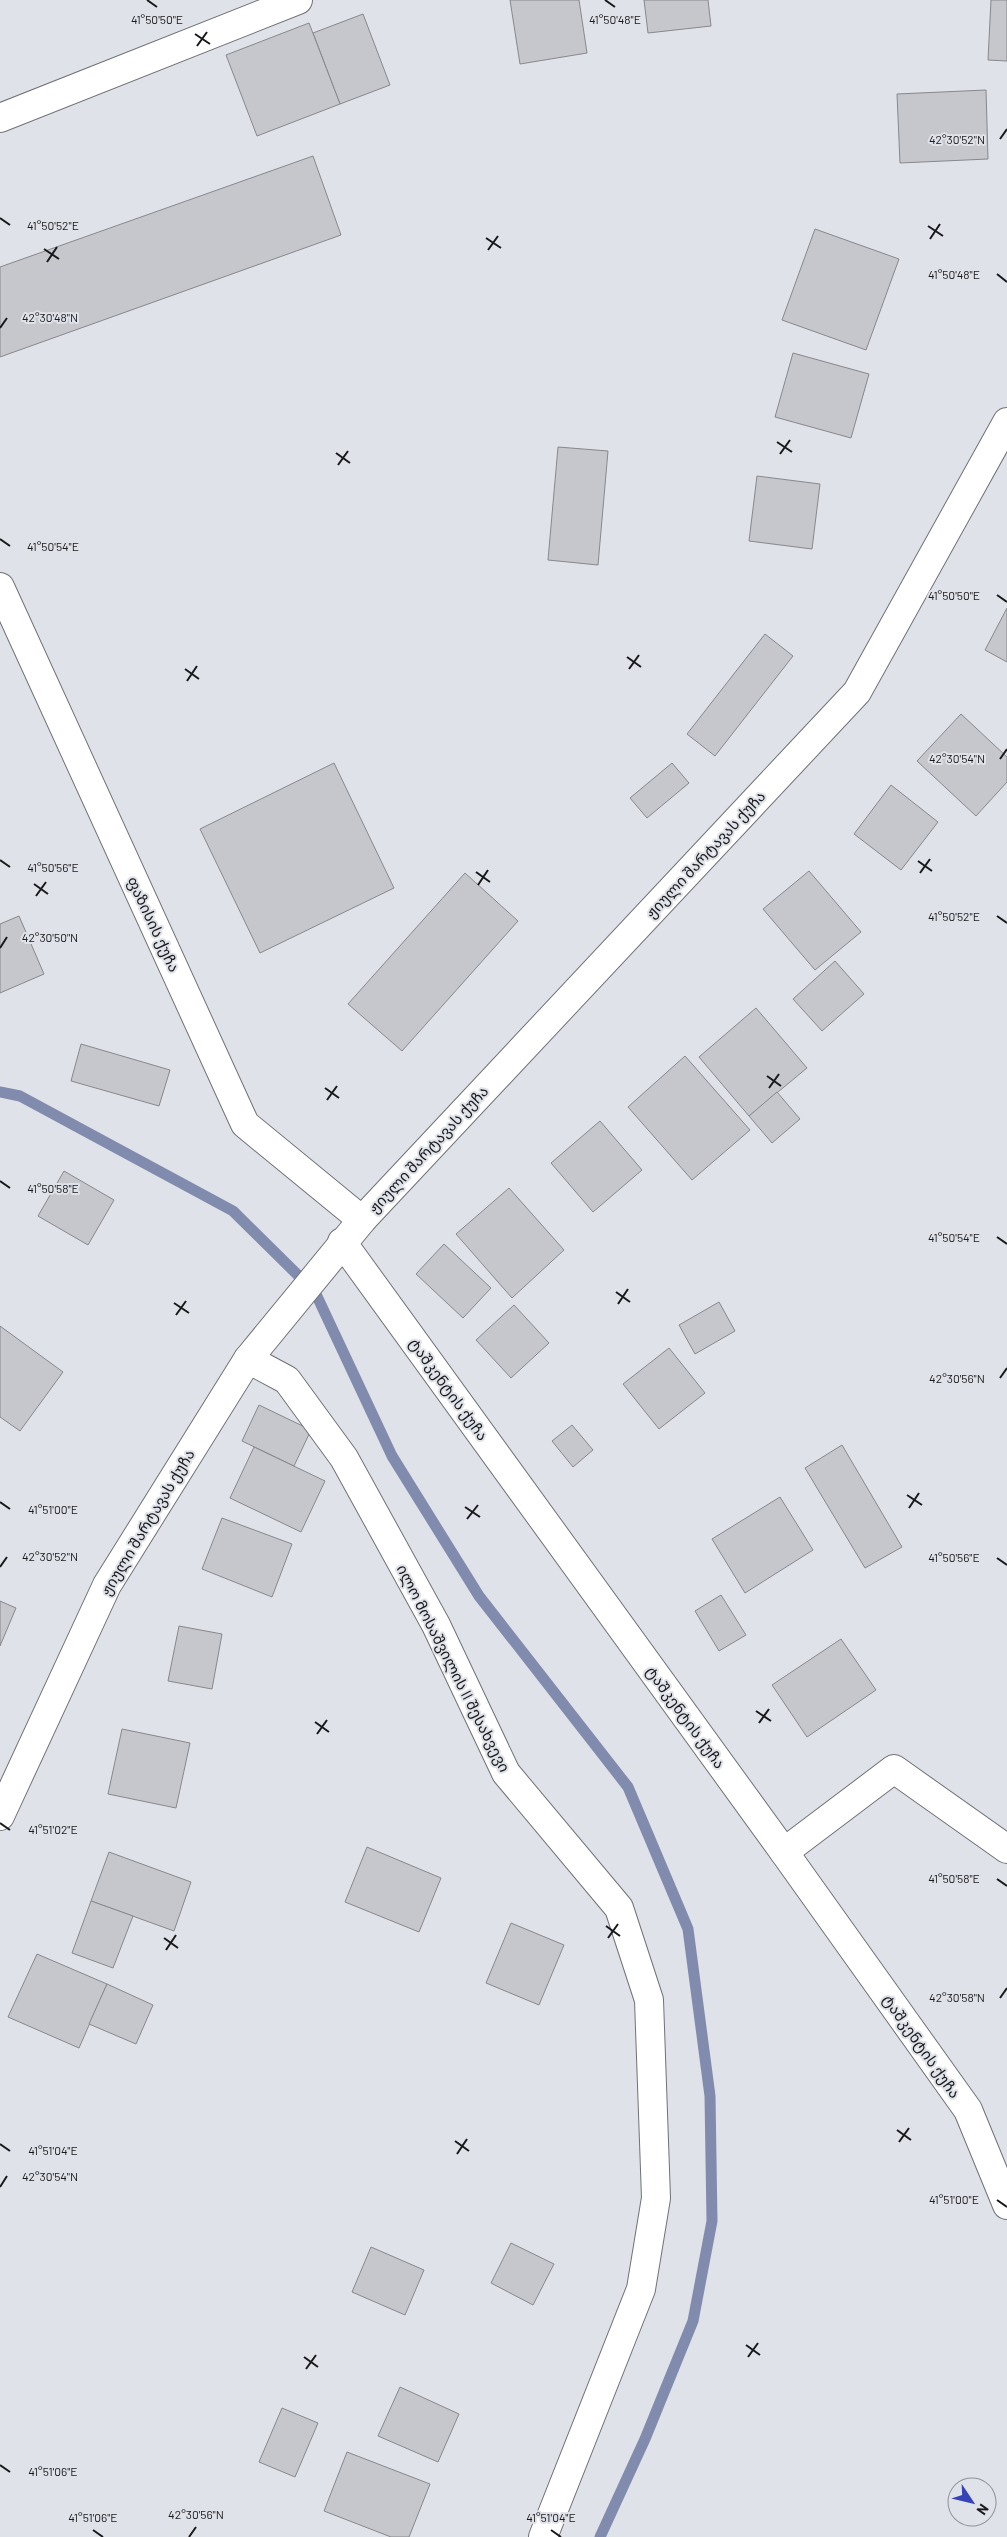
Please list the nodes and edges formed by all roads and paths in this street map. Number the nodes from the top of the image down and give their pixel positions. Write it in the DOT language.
graph roads {
  1 [pos="298,0"];
  2 [pos="0,118"];
  3 [pos="1007,422"];
  4 [pos="0,587"];
  5 [pos="362,1220"];
  6 [pos="342,1242"];
  7 [pos="248,1359"];
  8 [pos="0,1816"];
  9 [pos="1007,1848"];
  10 [pos="784,1852"];
  11 [pos="1007,2205"];
  12 [pos="543,2537"];
  1 -- 2 [label="street"];
  3 -- 5 [label="street, ჟიული შარტავას ქუჩა"];
  4 -- 5 [label="street, ფაზისის ქუჩა"];
  5 -- 6 [label="street, ჟიული შარტავას ქუჩა"];
  6 -- 7 [label="street, ჟიული შარტავას ქუჩა"];
  6 -- 10 [label="street, ტაშკენტის ქუჩა"];
  7 -- 8 [label="street, ჟიული შარტავას ქუჩა"];
  7 -- 12 [label="street, ილო მოსაშვილის II შესახვევი"];
  9 -- 10 [label="street"];
  10 -- 11 [label="street, ტაშკენტის ქუჩა"];
}
